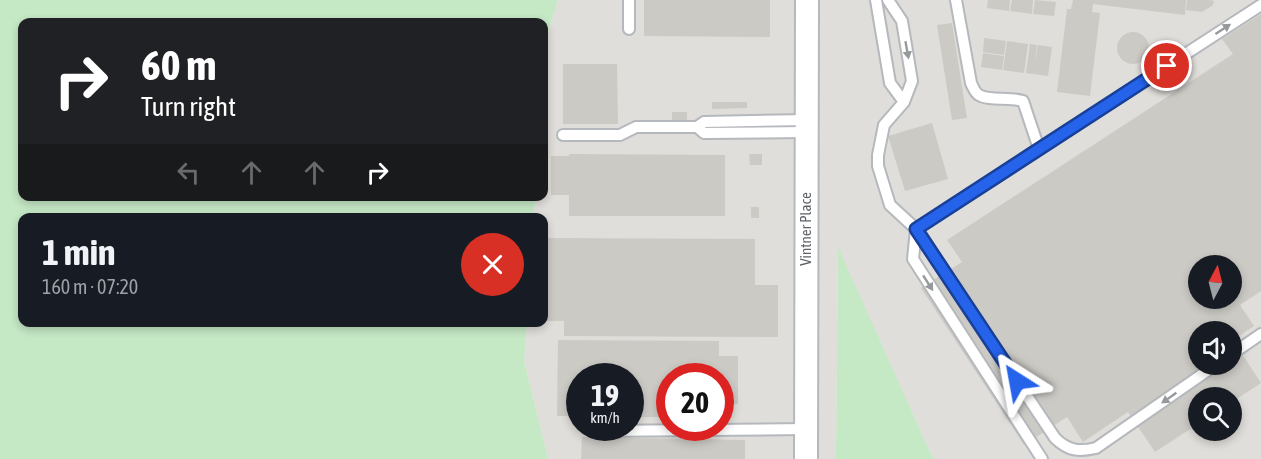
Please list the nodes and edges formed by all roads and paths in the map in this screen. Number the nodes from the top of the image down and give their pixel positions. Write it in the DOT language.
graph roads {
  1 [pos="629,0"];
  2 [pos="807,0"];
  3 [pos="876,0"];
  4 [pos="888,0"];
  5 [pos="956,0"];
  6 [pos="1261,5"];
  7 [pos="629,29"];
  8 [pos="904,102"];
  9 [pos="807,126"];
  10 [pos="563,135"];
  11 [pos="1039,149"];
  12 [pos="916,229"];
  13 [pos="1261,334"];
  14 [pos="1242,347"];
  15 [pos="1201,375"];
  16 [pos="806,429"];
  17 [pos="644,431"];
  18 [pos="1077,455"];
  19 [pos="806,459"];
  20 [pos="1042,459"];
  1 -- 7 [label="lane"];
  2 -- 9 [label="street, Vintner Place"];
  3 -- 8 [label="lane"];
  4 -- 8 [label="lane, one-way"];
  5 -- 11 [label="lane"];
  11 -- 6 [label="lane, one-way"];
  8 -- 12 [label="lane"];
  9 -- 10 [label="lane"];
  9 -- 16 [label="street, Vintner Place"];
  11 -- 12 [label="lane"];
  12 -- 18 [label="lane"];
  12 -- 20 [label="lane, one-way"];
  13 -- 14 [label="lane"];
  15 -- 18 [label="lane, one-way"];
  16 -- 17 [label="lane"];
  16 -- 19 [label="street, Vintner Place"];
}
